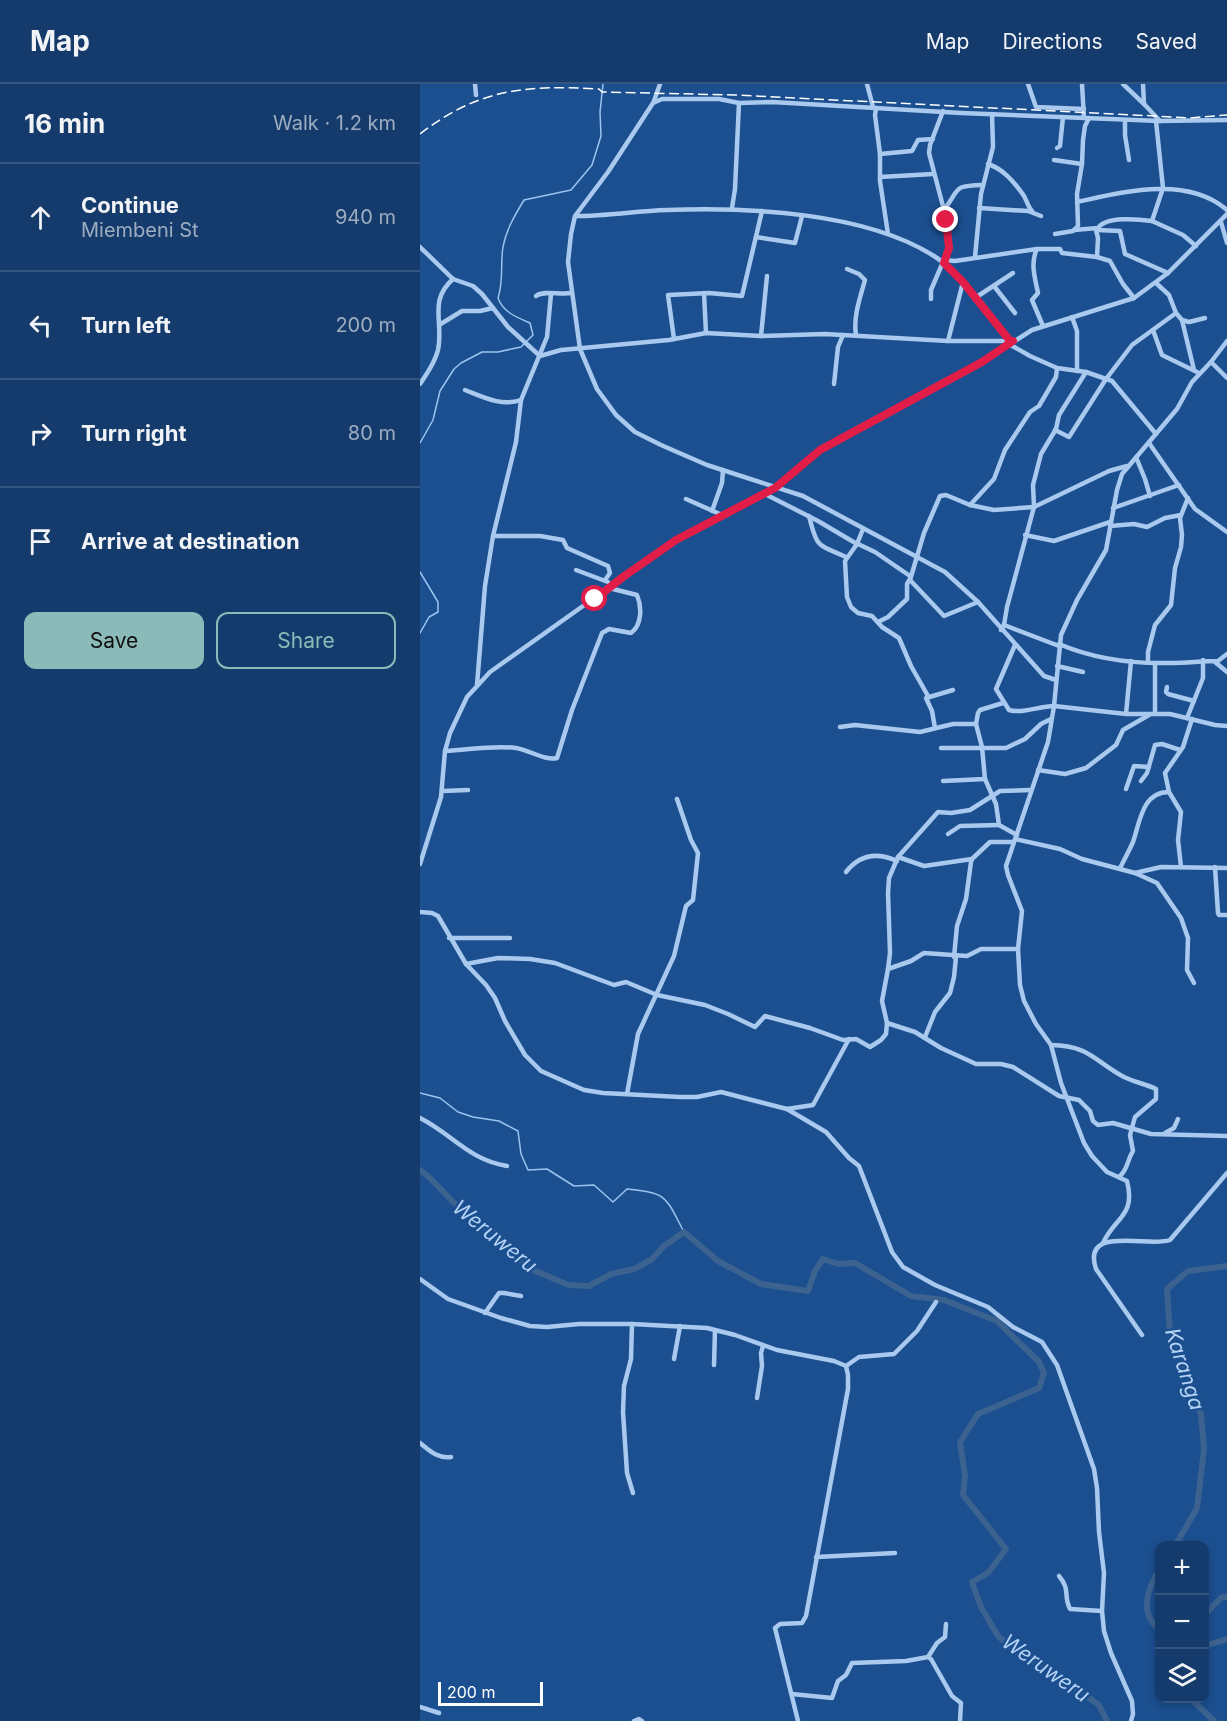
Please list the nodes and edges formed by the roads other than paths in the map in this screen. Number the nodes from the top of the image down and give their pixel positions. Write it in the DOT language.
graph roads {
  1 [pos="475,84"];
  2 [pos="660,84"];
  3 [pos="867,84"];
  4 [pos="1028,84"];
  5 [pos="1082,84"];
  6 [pos="1123,84"];
  7 [pos="1143,84"];
  8 [pos="476,95"];
  9 [pos="653,103"];
  10 [pos="739,103"];
  11 [pos="1144,104"];
  12 [pos="874,107"];
  13 [pos="1084,110"];
  14 [pos="943,111"];
  15 [pos="992,114"];
  16 [pos="1064,117"];
  17 [pos="1087,118"];
  18 [pos="1125,120"];
  19 [pos="1227,120"];
  20 [pos="1158,121"];
  21 [pos="933,139"];
  22 [pos="1058,148"];
  23 [pos="880,154"];
  24 [pos="1054,160"];
  25 [pos="1129,160"];
  26 [pos="988,164"];
  27 [pos="1082,164"];
  28 [pos="933,174"];
  29 [pos="880,177"];
  30 [pos="983,185"];
  31 [pos="1163,188"];
  32 [pos="1077,202"];
  33 [pos="732,208"];
  34 [pos="979,208"];
  35 [pos="944,210"];
  36 [pos="762,211"];
  37 [pos="1032,211"];
  38 [pos="1227,212"];
  39 [pos="575,216"];
  40 [pos="802,216"];
  41 [pos="1041,216"];
  42 [pos="1152,221"];
  43 [pos="1221,222"];
  44 [pos="1096,229"];
  45 [pos="1074,230"];
  46 [pos="888,234"];
  47 [pos="1055,234"];
  48 [pos="756,237"];
  49 [pos="1227,243"];
  50 [pos="1196,246"];
  51 [pos="420,247"];
  52 [pos="1037,249"];
  53 [pos="975,257"];
  54 [pos="1097,257"];
  55 [pos="944,261"];
  56 [pos="847,269"];
  57 [pos="1013,273"];
  58 [pos="1168,273"];
  59 [pos="767,276"];
  60 [pos="453,279"];
  61 [pos="963,282"];
  62 [pos="1156,283"];
  63 [pos="994,286"];
  64 [pos="572,293"];
  65 [pos="704,293"];
  66 [pos="551,294"];
  67 [pos="536,296"];
  68 [pos="975,298"];
  69 [pos="1134,298"];
  70 [pos="931,299"];
  71 [pos="493,308"];
  72 [pos="1015,313"];
  73 [pos="1176,313"];
  74 [pos="1072,316"];
  75 [pos="1205,318"];
  76 [pos="1182,320"];
  77 [pos="439,325"];
  78 [pos="1043,326"];
  79 [pos="1153,330"];
  80 [pos="706,333"];
  81 [pos="843,335"];
  82 [pos="856,335"];
  83 [pos="761,336"];
  84 [pos="674,339"];
  85 [pos="948,341"];
  86 [pos="1227,341"];
  87 [pos="1011,342"];
  88 [pos="580,349"];
  89 [pos="540,356"];
  90 [pos="1211,362"];
  91 [pos="1057,368"];
  92 [pos="1194,370"];
  93 [pos="1077,371"];
  94 [pos="1086,372"];
  95 [pos="1199,374"];
  96 [pos="1227,378"];
  97 [pos="1106,379"];
  98 [pos="420,384"];
  99 [pos="834,384"];
  100 [pos="465,390"];
  101 [pos="521,400"];
  102 [pos="1056,430"];
  103 [pos="1156,434"];
  104 [pos="1149,443"];
  105 [pos="1136,457"];
  106 [pos="1128,465"];
  107 [pos="723,470"];
  108 [pos="1179,485"];
  109 [pos="775,488"];
  110 [pos="765,494"];
  111 [pos="1150,496"];
  112 [pos="1188,498"];
  113 [pos="686,499"];
  114 [pos="970,505"];
  115 [pos="1034,507"];
  116 [pos="1113,508"];
  117 [pos="712,511"];
  118 [pos="722,515"];
  119 [pos="1181,515"];
  120 [pos="808,516"];
  121 [pos="1110,524"];
  122 [pos="863,529"];
  123 [pos="1227,532"];
  124 [pos="1025,535"];
  125 [pos="494,536"];
  126 [pos="857,544"];
  127 [pos="918,556"];
  128 [pos="846,557"];
  129 [pos="576,570"];
  130 [pos="910,577"];
  131 [pos="605,580"];
  132 [pos="611,586"];
  133 [pos="978,602"];
  134 [pos="878,622"];
  135 [pos="1003,627"];
  136 [pos="1015,645"];
  137 [pos="1059,645"];
  138 [pos="1227,654"];
  139 [pos="1203,660"];
  140 [pos="1131,661"];
  141 [pos="1148,662"];
  142 [pos="1215,662"];
  143 [pos="1155,663"];
  144 [pos="1057,666"];
  145 [pos="1083,672"];
  146 [pos="1227,672"];
  147 [pos="1056,680"];
  148 [pos="477,685"];
  149 [pos="1167,687"];
  150 [pos="953,690"];
  151 [pos="928,696"];
  152 [pos="1194,701"];
  153 [pos="1003,703"];
  154 [pos="1054,706"];
  155 [pos="1125,714"];
  156 [pos="1152,714"];
  157 [pos="1189,718"];
  158 [pos="1051,719"];
  159 [pos="976,724"];
  160 [pos="1227,726"];
  161 [pos="840,727"];
  162 [pos="935,728"];
  163 [pos="982,747"];
  164 [pos="941,748"];
  165 [pos="1180,750"];
  166 [pos="445,751"];
  167 [pos="1149,767"];
  168 [pos="1038,770"];
  169 [pos="986,779"];
  170 [pos="943,781"];
  171 [pos="1141,781"];
  172 [pos="1126,789"];
  173 [pos="468,790"];
  174 [pos="1030,790"];
  175 [pos="442,791"];
  176 [pos="1169,792"];
  177 [pos="992,795"];
  178 [pos="677,799"];
  179 [pos="999,825"];
  180 [pos="948,834"];
  181 [pos="1015,839"];
  182 [pos="898,859"];
  183 [pos="972,859"];
  184 [pos="420,864"];
  185 [pos="1181,867"];
  186 [pos="1215,867"];
  187 [pos="1120,868"];
  188 [pos="1227,868"];
  189 [pos="846,872"];
  190 [pos="1135,873"];
  191 [pos="420,912"];
  192 [pos="1227,915"];
  193 [pos="449,938"];
  194 [pos="510,938"];
  195 [pos="1018,949"];
  196 [pos="955,957"];
  197 [pos="466,964"];
  198 [pos="888,969"];
  199 [pos="1194,983"];
  200 [pos="657,995"];
  201 [pos="887,1023"];
  202 [pos="925,1037"];
  203 [pos="849,1039"];
  204 [pos="1051,1045"];
  205 [pos="627,1094"];
  206 [pos="1065,1097"];
  207 [pos="787,1109"];
  208 [pos="420,1118"];
  209 [pos="1179,1119"];
  210 [pos="1131,1127"];
  211 [pos="1165,1133"];
  212 [pos="1227,1136"];
  213 [pos="507,1166"];
  214 [pos="1227,1173"];
  215 [pos="1119,1177"];
  216 [pos="1225,1179"];
  217 [pos="1103,1243"];
  218 [pos="420,1279"];
  219 [pos="521,1296"];
  220 [pos="936,1302"];
  221 [pos="485,1313"];
  222 [pos="632,1324"];
  223 [pos="680,1326"];
  224 [pos="715,1330"];
  225 [pos="1142,1335"];
  226 [pos="763,1346"];
  227 [pos="674,1359"];
  228 [pos="714,1365"];
  229 [pos="846,1366"];
  230 [pos="757,1398"];
  231 [pos="420,1443"];
  232 [pos="451,1457"];
  233 [pos="633,1493"];
  234 [pos="895,1553"];
  235 [pos="816,1557"];
  236 [pos="1059,1576"];
  237 [pos="1102,1611"];
  238 [pos="946,1624"];
  239 [pos="928,1657"];
  240 [pos="792,1694"];
  241 [pos="420,1707"];
  242 [pos="439,1713"];
  243 [pos="634,1721"];
  244 [pos="642,1721"];
  245 [pos="798,1721"];
  246 [pos="960,1721"];
  247 [pos="1131,1721"];
  1 -- 8 [label="street"];
  2 -- 9 [label="street"];
  3 -- 12 [label="street"];
  4 -- 13 [label="street"];
  5 -- 13 [label="street"];
  6 -- 11 [label="street"];
  7 -- 11 [label="street"];
  9 -- 10 [label="street"];
  9 -- 39 [label="street"];
  10 -- 12 [label="street"];
  10 -- 33 [label="street"];
  11 -- 20 [label="street"];
  12 -- 14 [label="street"];
  12 -- 23 [label="street"];
  13 -- 17 [label="street"];
  14 -- 15 [label="street"];
  14 -- 21 [label="street"];
  15 -- 16 [label="street"];
  15 -- 26 [label="street"];
  16 -- 17 [label="street"];
  16 -- 22 [label="street"];
  17 -- 18 [label="street"];
  17 -- 27 [label="street"];
  18 -- 20 [label="street"];
  18 -- 25 [label="street"];
  19 -- 20 [label="street"];
  20 -- 31 [label="street"];
  21 -- 23 [label="street"];
  21 -- 28 [label="street"];
  23 -- 29 [label="street"];
  24 -- 27 [label="street"];
  26 -- 30 [label="street"];
  26 -- 37 [label="street"];
  27 -- 32 [label="street"];
  28 -- 29 [label="street"];
  28 -- 35 [label="street"];
  29 -- 46 [label="street"];
  30 -- 34 [label="street"];
  30 -- 35 [label="street"];
  31 -- 32 [label="street"];
  31 -- 38 [label="street"];
  31 -- 42 [label="street"];
  32 -- 45 [label="street"];
  33 -- 36 [label="street"];
  33 -- 39 [label="street"];
  34 -- 37 [label="street"];
  34 -- 53 [label="street"];
  35 -- 55 [label="street"];
  36 -- 40 [label="street"];
  36 -- 48 [label="street"];
  37 -- 41 [label="street"];
  38 -- 43 [label="street"];
  39 -- 64 [label="street"];
  40 -- 46 [label="street"];
  40 -- 48 [label="street"];
  42 -- 44 [label="street"];
  42 -- 50 [label="street"];
  43 -- 49 [label="street"];
  43 -- 50 [label="street"];
  44 -- 45 [label="street"];
  44 -- 54 [label="street"];
  44 -- 58 [label="street"];
  45 -- 47 [label="street"];
  46 -- 55 [label="street"];
  48 -- 65 [label="street"];
  50 -- 58 [label="street"];
  51 -- 60 [label="street"];
  52 -- 53 [label="street"];
  52 -- 54 [label="street"];
  52 -- 78 [label="street"];
  53 -- 55 [label="street"];
  54 -- 69 [label="street"];
  55 -- 61 [label="street"];
  55 -- 70 [label="street"];
  56 -- 82 [label="street"];
  57 -- 63 [label="street"];
  58 -- 62 [label="street"];
  59 -- 83 [label="street"];
  60 -- 71 [label="street"];
  60 -- 77 [label="street"];
  61 -- 68 [label="street"];
  61 -- 85 [label="street"];
  62 -- 69 [label="street"];
  62 -- 73 [label="street"];
  63 -- 68 [label="street"];
  63 -- 72 [label="street"];
  64 -- 66 [label="street"];
  64 -- 88 [label="street"];
  65 -- 80 [label="street"];
  65 -- 84 [label="street"];
  66 -- 67 [label="street"];
  66 -- 89 [label="street"];
  68 -- 87 [label="street"];
  69 -- 74 [label="street"];
  71 -- 77 [label="street"];
  71 -- 89 [label="street"];
  73 -- 76 [label="street"];
  73 -- 79 [label="street"];
  74 -- 78 [label="street"];
  74 -- 93 [label="street"];
  75 -- 76 [label="street"];
  76 -- 92 [label="street"];
  77 -- 98 [label="street"];
  78 -- 87 [label="street"];
  79 -- 92 [label="street"];
  79 -- 97 [label="street"];
  80 -- 83 [label="street"];
  80 -- 84 [label="street"];
  81 -- 82 [label="street"];
  81 -- 83 [label="street"];
  81 -- 99 [label="street"];
  82 -- 85 [label="street"];
  84 -- 88 [label="street"];
  85 -- 87 [label="street"];
  86 -- 90 [label="street"];
  87 -- 91 [label="street"];
  87 -- 109 [label="street"];
  88 -- 89 [label="street"];
  88 -- 107 [label="street"];
  89 -- 101 [label="street"];
  90 -- 95 [label="street"];
  90 -- 96 [label="street"];
  91 -- 93 [label="street"];
  91 -- 114 [label="street"];
  92 -- 95 [label="street"];
  93 -- 94 [label="street"];
  94 -- 97 [label="street"];
  94 -- 102 [label="street"];
  95 -- 103 [label="street"];
  97 -- 102 [label="street"];
  97 -- 103 [label="street"];
  100 -- 101 [label="street"];
  101 -- 125 [label="street"];
  102 -- 115 [label="street"];
  103 -- 104 [label="street"];
  104 -- 105 [label="street"];
  104 -- 108 [label="street"];
  105 -- 106 [label="street"];
  105 -- 111 [label="street"];
  106 -- 115 [label="street"];
  106 -- 116 [label="street"];
  107 -- 109 [label="street"];
  107 -- 117 [label="street"];
  108 -- 111 [label="street"];
  108 -- 112 [label="street"];
  109 -- 110 [label="street"];
  109 -- 122 [label="street"];
  110 -- 118 [label="street"];
  110 -- 120 [label="street"];
  111 -- 116 [label="street"];
  112 -- 119 [label="street"];
  112 -- 123 [label="street"];
  113 -- 117 [label="street"];
  114 -- 115 [label="street"];
  114 -- 127 [label="street"];
  115 -- 124 [label="street"];
  116 -- 121 [label="street"];
  117 -- 118 [label="street"];
  118 -- 132 [label="street"];
  119 -- 121 [label="street"];
  119 -- 141 [label="street"];
  120 -- 126 [label="street"];
  120 -- 128 [label="street"];
  121 -- 124 [label="street"];
  121 -- 137 [label="street"];
  122 -- 126 [label="street"];
  122 -- 127 [label="street"];
  124 -- 135 [label="street"];
  125 -- 131 [label="street"];
  125 -- 148 [label="street"];
  126 -- 128 [label="street"];
  126 -- 130 [label="street"];
  127 -- 130 [label="street"];
  127 -- 133 [label="street"];
  128 -- 134 [label="street"];
  129 -- 131 [label="street"];
  130 -- 133 [label="street"];
  130 -- 134 [label="street"];
  131 -- 132 [label="street"];
  132 -- 148 [label="street"];
  132 -- 166 [label="street"];
  133 -- 135 [label="street"];
  134 -- 151 [label="street"];
  135 -- 136 [label="street"];
  135 -- 137 [label="street"];
  136 -- 147 [label="street"];
  136 -- 153 [label="street"];
  137 -- 140 [label="street"];
  137 -- 144 [label="street"];
  138 -- 142 [label="street"];
  139 -- 142 [label="street"];
  139 -- 143 [label="street"];
  139 -- 152 [label="street"];
  140 -- 141 [label="street"];
  140 -- 155 [label="street"];
  141 -- 143 [label="street"];
  142 -- 146 [label="street"];
  143 -- 156 [label="street"];
  144 -- 145 [label="street"];
  144 -- 147 [label="street"];
  147 -- 154 [label="street"];
  148 -- 166 [label="street"];
  149 -- 152 [label="street"];
  150 -- 151 [label="street"];
  151 -- 162 [label="street"];
  152 -- 157 [label="street"];
  153 -- 154 [label="street"];
  153 -- 159 [label="street"];
  154 -- 155 [label="street"];
  154 -- 158 [label="street"];
  155 -- 156 [label="street"];
  156 -- 157 [label="street"];
  156 -- 168 [label="street"];
  157 -- 160 [label="street"];
  157 -- 165 [label="street"];
  158 -- 163 [label="street"];
  158 -- 168 [label="street"];
  159 -- 162 [label="street"];
  159 -- 163 [label="street"];
  161 -- 162 [label="street"];
  163 -- 164 [label="street"];
  163 -- 169 [label="street"];
  165 -- 167 [label="street"];
  165 -- 176 [label="street"];
  166 -- 175 [label="street"];
  167 -- 171 [label="street"];
  167 -- 172 [label="street"];
  168 -- 174 [label="street"];
  169 -- 170 [label="street"];
  169 -- 177 [label="street"];
  173 -- 175 [label="street"];
  174 -- 177 [label="street"];
  174 -- 181 [label="street"];
  175 -- 184 [label="street"];
  176 -- 185 [label="street"];
  176 -- 187 [label="street"];
  177 -- 179 [label="street"];
  177 -- 182 [label="street"];
  178 -- 200 [label="street"];
  179 -- 180 [label="street"];
  179 -- 181 [label="street"];
  181 -- 183 [label="street"];
  181 -- 187 [label="street"];
  181 -- 195 [label="street"];
  182 -- 183 [label="street"];
  182 -- 189 [label="street"];
  182 -- 198 [label="street"];
  183 -- 196 [label="street"];
  185 -- 186 [label="street"];
  185 -- 190 [label="street"];
  186 -- 188 [label="street"];
  186 -- 192 [label="street"];
  187 -- 190 [label="street"];
  190 -- 199 [label="street"];
  191 -- 193 [label="street"];
  193 -- 194 [label="street"];
  193 -- 197 [label="street"];
  195 -- 196 [label="street"];
  195 -- 204 [label="street"];
  196 -- 198 [label="street"];
  196 -- 202 [label="street"];
  197 -- 200 [label="street"];
  197 -- 205 [label="street"];
  198 -- 201 [label="street"];
  200 -- 203 [label="street"];
  200 -- 205 [label="street"];
  201 -- 202 [label="street"];
  201 -- 203 [label="street"];
  202 -- 206 [label="street"];
  203 -- 207 [label="street"];
  204 -- 206 [label="street"];
  204 -- 210 [label="street"];
  205 -- 207 [label="street"];
  206 -- 210 [label="street"];
  206 -- 215 [label="street"];
  207 -- 237 [label="street"];
  208 -- 213 [label="street"];
  209 -- 211 [label="street"];
  210 -- 211 [label="street"];
  210 -- 215 [label="street"];
  211 -- 212 [label="street"];
  214 -- 216 [label="street"];
  215 -- 217 [label="street"];
  216 -- 217 [label="street"];
  217 -- 225 [label="street"];
  218 -- 221 [label="street"];
  219 -- 221 [label="street"];
  220 -- 229 [label="street"];
  221 -- 222 [label="street"];
  222 -- 223 [label="street"];
  222 -- 233 [label="street"];
  223 -- 224 [label="street"];
  223 -- 227 [label="street"];
  224 -- 226 [label="street"];
  224 -- 228 [label="street"];
  226 -- 229 [label="street"];
  226 -- 230 [label="street"];
  229 -- 235 [label="street"];
  231 -- 232 [label="street"];
  234 -- 235 [label="street"];
  235 -- 240 [label="street"];
  236 -- 237 [label="street"];
  237 -- 247 [label="street"];
  238 -- 239 [label="street"];
  239 -- 240 [label="street"];
  239 -- 246 [label="street"];
  240 -- 245 [label="street"];
  241 -- 242 [label="street"];
  243 -- 244 [label="street"];
}
